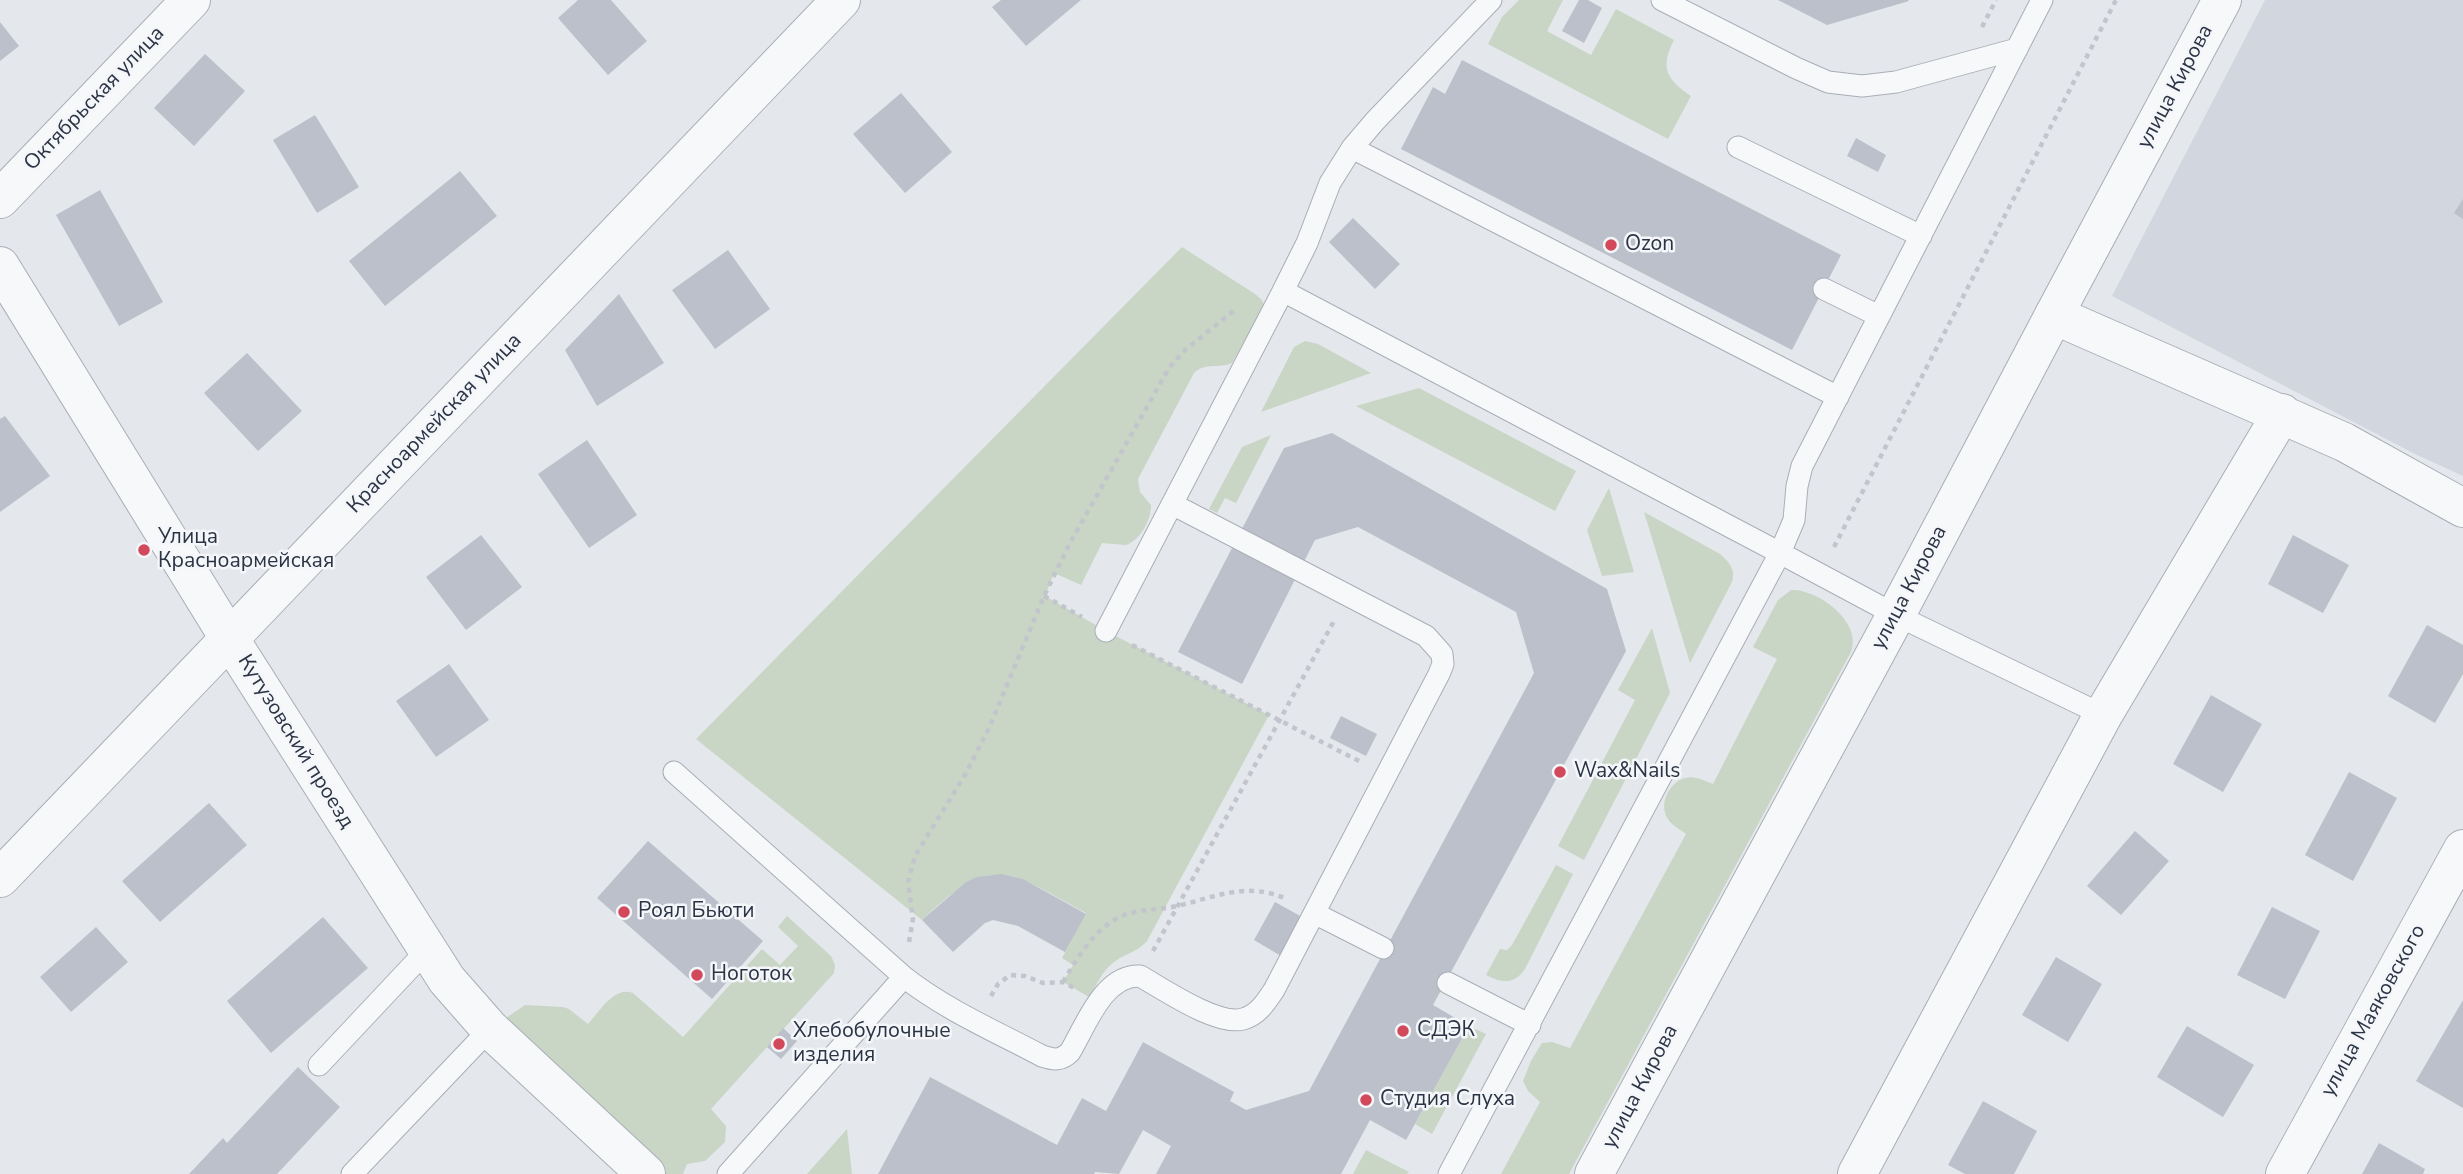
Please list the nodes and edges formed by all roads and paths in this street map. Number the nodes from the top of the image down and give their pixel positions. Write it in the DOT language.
graph roads {
  1 [pos="191,0"];
  2 [pos="841,0"];
  3 [pos="1491,0"];
  4 [pos="1662,0"];
  5 [pos="2042,0"];
  6 [pos="2116,0"];
  7 [pos="2222,0"];
  8 [pos="2017,49"];
  9 [pos="1738,147"];
  10 [pos="1352,148"];
  11 [pos="0,198"];
  12 [pos="1921,236"];
  13 [pos="0,266"];
  14 [pos="1824,289"];
  15 [pos="1283,291"];
  16 [pos="2053,315"];
  17 [pos="1879,316"];
  18 [pos="1838,397"];
  19 [pos="2282,413"];
  20 [pos="1172,504"];
  21 [pos="2463,508"];
  22 [pos="1780,553"];
  23 [pos="1820,574"];
  24 [pos="1044,596"];
  25 [pos="1348,596"];
  26 [pos="1896,615"];
  27 [pos="1106,631"];
  28 [pos="229,638"];
  29 [pos="2103,715"];
  30 [pos="674,772"];
  31 [pos="1387,775"];
  32 [pos="2463,849"];
  33 [pos="0,878"];
  34 [pos="1178,906"];
  35 [pos="1316,914"];
  36 [pos="1383,948"];
  37 [pos="427,950"];
  38 [pos="1140,976"];
  39 [pos="904,977"];
  40 [pos="1448,983"];
  41 [pos="976,1022"];
  42 [pos="1530,1025"];
  43 [pos="490,1029"];
  44 [pos="319,1065"];
  45 [pos="352,1174"];
  46 [pos="646,1174"];
  47 [pos="728,1174"];
  48 [pos="1449,1174"];
  49 [pos="1594,1174"];
  50 [pos="1857,1174"];
  51 [pos="2285,1174"];
  1 -- 11 [label="street, Октябрьская улица"];
  2 -- 28 [label="street, Красноармейская улица"];
  3 -- 10 [label="lane"];
  4 -- 8 [label="lane"];
  5 -- 8 [label="lane"];
  6 -- 23 [label="path"];
  7 -- 16 [label="street, улица Кирова"];
  8 -- 12 [label="lane"];
  9 -- 12 [label="lane"];
  10 -- 15 [label="lane"];
  10 -- 18 [label="lane"];
  12 -- 17 [label="lane"];
  13 -- 28 [label="street, Кутузовский проезд"];
  14 -- 17 [label="lane"];
  15 -- 20 [label="lane"];
  15 -- 22 [label="lane"];
  15 -- 24 [label="path"];
  16 -- 19 [label="street"];
  16 -- 26 [label="street, улица Кирова"];
  17 -- 18 [label="lane"];
  18 -- 22 [label="lane"];
  19 -- 21 [label="street"];
  19 -- 29 [label="street"];
  20 -- 25 [label="lane"];
  20 -- 27 [label="lane"];
  22 -- 23 [label="lane"];
  22 -- 42 [label="lane"];
  23 -- 26 [label="lane"];
  24 -- 27 [label="path"];
  24 -- 39 [label="path"];
  25 -- 31 [label="lane"];
  25 -- 34 [label="path"];
  26 -- 29 [label="lane"];
  26 -- 49 [label="street, улица Кирова"];
  27 -- 31 [label="path"];
  28 -- 33 [label="street, Красноармейская улица"];
  28 -- 37 [label="street, Кутузовский проезд"];
  29 -- 50 [label="street"];
  30 -- 39 [label="lane"];
  31 -- 35 [label="lane"];
  32 -- 51 [label="street, улица Маяковского"];
  34 -- 35 [label="path"];
  34 -- 38 [label="path"];
  34 -- 41 [label="path"];
  35 -- 36 [label="lane"];
  35 -- 38 [label="lane"];
  37 -- 43 [label="street, Кутузовский проезд"];
  37 -- 44 [label="lane"];
  38 -- 41 [label="lane"];
  39 -- 41 [label="lane"];
  39 -- 47 [label="lane"];
  40 -- 42 [label="lane"];
  42 -- 48 [label="lane"];
  43 -- 45 [label="lane"];
  43 -- 46 [label="street, Кутузовский проезд"];
}
